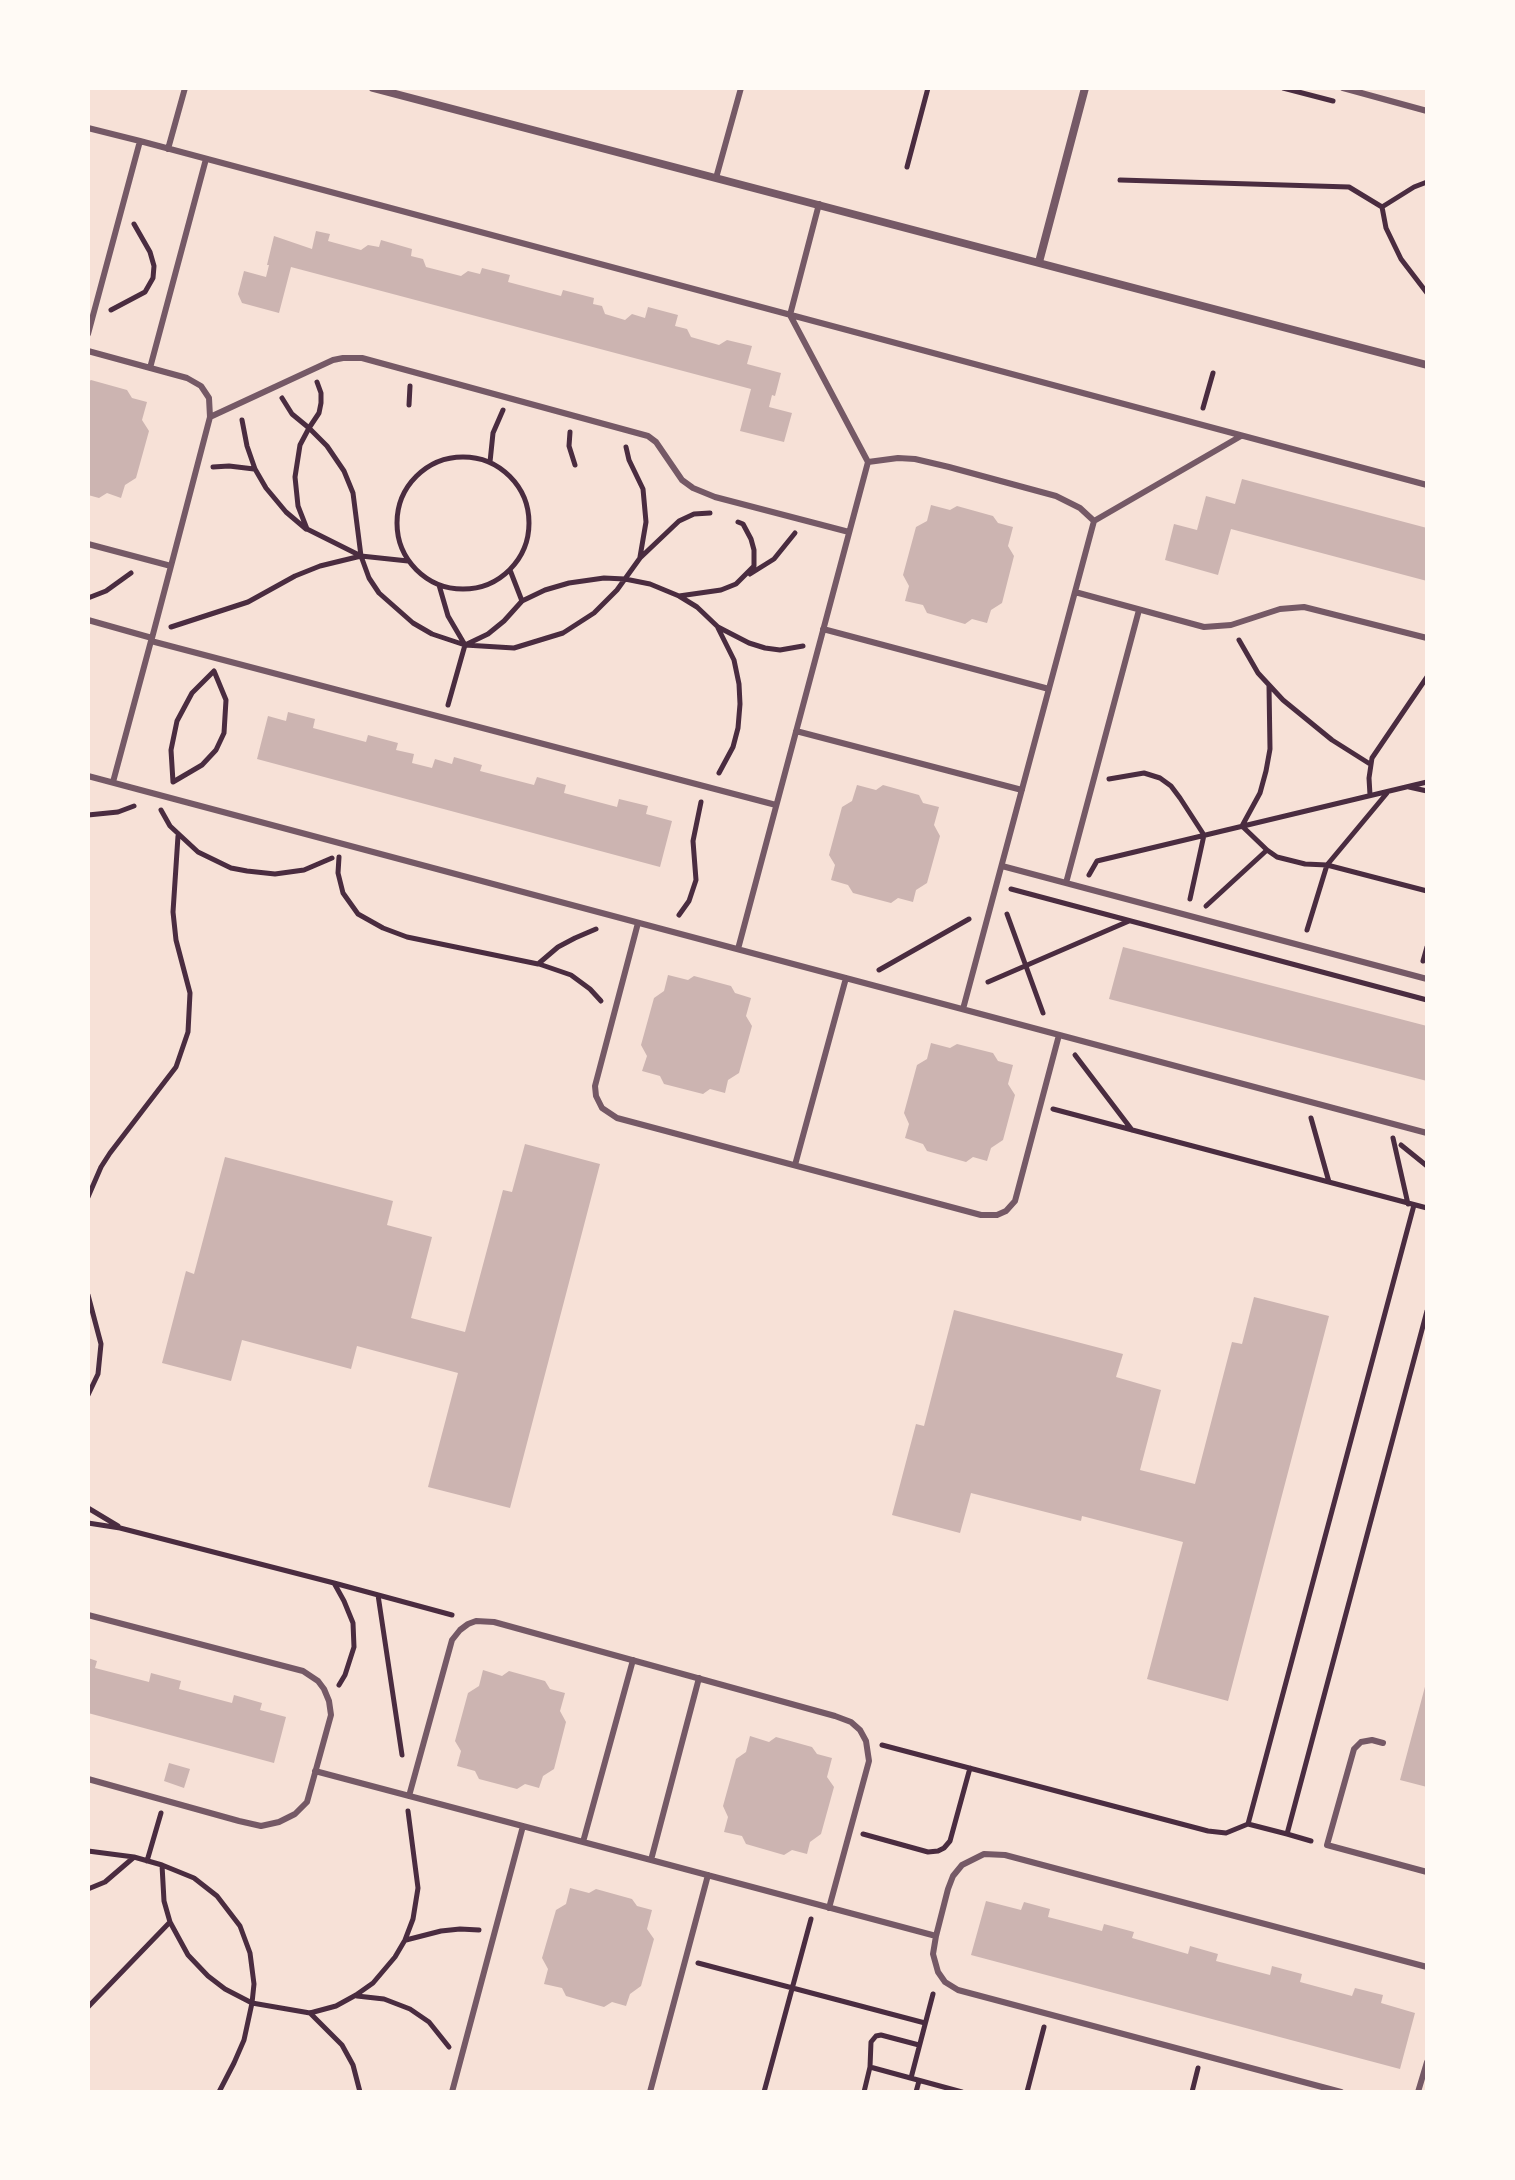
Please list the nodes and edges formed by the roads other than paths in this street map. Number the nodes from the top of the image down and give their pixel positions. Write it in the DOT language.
graph roads {
  1 [pos="185,88"];
  2 [pos="373,88"];
  3 [pos="741,88"];
  4 [pos="1085,88"];
  5 [pos="1343,88"];
  6 [pos="1427,111"];
  7 [pos="88,128"];
  8 [pos="140,141"];
  9 [pos="168,149"];
  10 [pos="206,159"];
  11 [pos="716,178"];
  12 [pos="819,204"];
  13 [pos="1039,262"];
  14 [pos="790,315"];
  15 [pos="88,334"];
  16 [pos="88,351"];
  17 [pos="1427,365"];
  18 [pos="150,368"];
  19 [pos="210,417"];
  20 [pos="1241,436"];
  21 [pos="868,462"];
  22 [pos="1427,485"];
  23 [pos="1094,521"];
  24 [pos="849,532"];
  25 [pos="88,544"];
  26 [pos="171,566"];
  27 [pos="1075,592"];
  28 [pos="1139,610"];
  29 [pos="88,620"];
  30 [pos="823,629"];
  31 [pos="1427,638"];
  32 [pos="152,640"];
  33 [pos="1049,689"];
  34 [pos="796,731"];
  35 [pos="88,776"];
  36 [pos="113,782"];
  37 [pos="1022,790"];
  38 [pos="776,805"];
  39 [pos="1002,866"];
  40 [pos="1066,883"];
  41 [pos="638,923"];
  42 [pos="738,949"];
  43 [pos="846,978"];
  44 [pos="1427,979"];
  45 [pos="963,1009"];
  46 [pos="1059,1035"];
  47 [pos="1427,1133"];
  48 [pos="795,1165"];
  49 [pos="88,1615"];
  50 [pos="633,1660"];
  51 [pos="699,1678"];
  52 [pos="1383,1743"];
  53 [pos="315,1771"];
  54 [pos="88,1779"];
  55 [pos="407,1796"];
  56 [pos="523,1826"];
  57 [pos="583,1842"];
  58 [pos="651,1860"];
  59 [pos="1427,1872"];
  60 [pos="708,1875"];
  61 [pos="829,1908"];
  62 [pos="936,1936"];
  63 [pos="1427,1967"];
  64 [pos="1427,2062"];
  65 [pos="452,2092"];
  66 [pos="650,2092"];
  67 [pos="1341,2092"];
  68 [pos="1418,2092"];
  1 -- 9 [label="lane"];
  2 -- 11 [label="street"];
  3 -- 11 [label="lane"];
  4 -- 13 [label="street"];
  5 -- 6 [label="lane"];
  7 -- 8 [label="lane"];
  8 -- 9 [label="lane"];
  8 -- 15 [label="lane"];
  9 -- 10 [label="lane"];
  10 -- 14 [label="lane"];
  10 -- 18 [label="lane"];
  11 -- 12 [label="street"];
  12 -- 13 [label="street"];
  12 -- 14 [label="lane"];
  13 -- 17 [label="street"];
  14 -- 20 [label="lane"];
  14 -- 21 [label="lane"];
  16 -- 18 [label="lane"];
  18 -- 19 [label="lane"];
  19 -- 24 [label="lane"];
  19 -- 26 [label="lane"];
  20 -- 22 [label="lane"];
  20 -- 23 [label="lane"];
  21 -- 23 [label="lane"];
  21 -- 24 [label="lane"];
  23 -- 27 [label="lane"];
  24 -- 30 [label="lane"];
  25 -- 26 [label="lane"];
  26 -- 32 [label="lane"];
  27 -- 28 [label="lane"];
  27 -- 33 [label="lane"];
  28 -- 31 [label="lane"];
  28 -- 40 [label="lane"];
  29 -- 32 [label="lane"];
  30 -- 33 [label="lane"];
  30 -- 34 [label="lane"];
  32 -- 36 [label="lane"];
  32 -- 38 [label="lane"];
  33 -- 37 [label="lane"];
  34 -- 37 [label="lane"];
  34 -- 38 [label="lane"];
  35 -- 36 [label="lane"];
  36 -- 41 [label="lane"];
  37 -- 39 [label="lane"];
  38 -- 42 [label="lane"];
  39 -- 40 [label="lane"];
  39 -- 45 [label="lane"];
  40 -- 44 [label="lane"];
  41 -- 42 [label="lane"];
  41 -- 48 [label="lane"];
  42 -- 43 [label="lane"];
  43 -- 45 [label="lane"];
  43 -- 48 [label="lane"];
  45 -- 46 [label="lane"];
  46 -- 47 [label="lane"];
  46 -- 48 [label="lane"];
  49 -- 53 [label="lane"];
  50 -- 51 [label="lane"];
  50 -- 55 [label="lane"];
  50 -- 57 [label="lane"];
  51 -- 58 [label="lane"];
  51 -- 61 [label="lane"];
  52 -- 59 [label="lane"];
  53 -- 54 [label="lane"];
  53 -- 55 [label="lane"];
  55 -- 56 [label="lane"];
  56 -- 57 [label="lane"];
  56 -- 65 [label="lane"];
  57 -- 58 [label="lane"];
  58 -- 60 [label="lane"];
  60 -- 61 [label="lane"];
  60 -- 66 [label="lane"];
  61 -- 62 [label="lane"];
  62 -- 63 [label="lane"];
  62 -- 67 [label="lane"];
  64 -- 68 [label="lane"];
}
